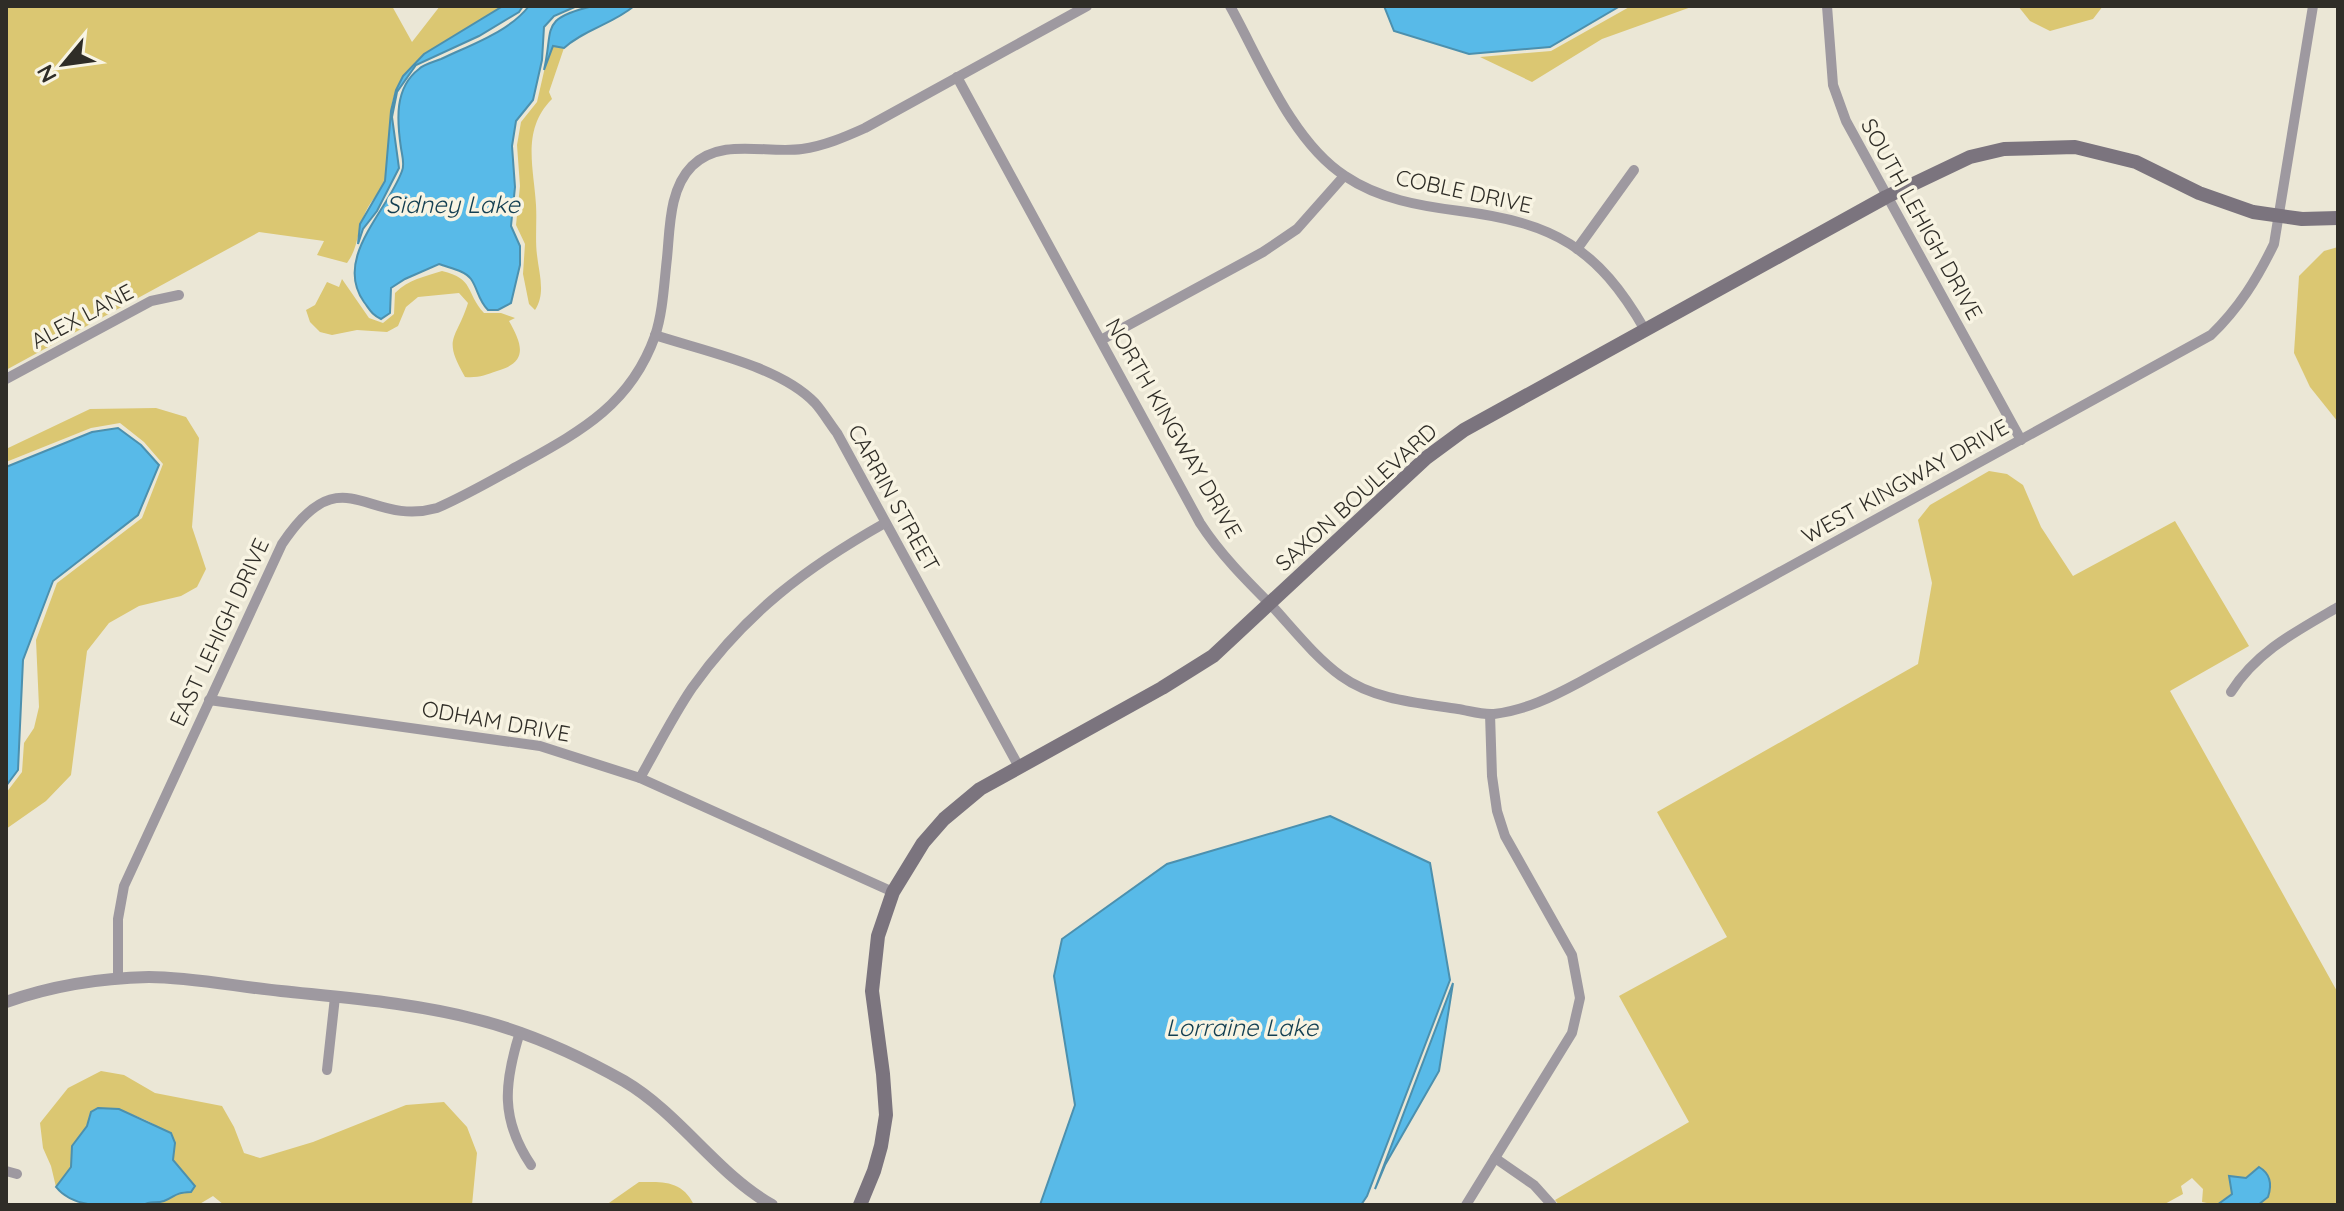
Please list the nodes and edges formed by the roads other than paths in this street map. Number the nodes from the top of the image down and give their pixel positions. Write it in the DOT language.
graph roads {
  1 [pos="1087,6"];
  2 [pos="1230,6"];
  3 [pos="1827,6"];
  4 [pos="2313,6"];
  5 [pos="957,77"];
  6 [pos="1634,170"];
  7 [pos="1344,176"];
  8 [pos="1886,197"];
  9 [pos="2278,216"];
  10 [pos="2338,218"];
  11 [pos="1577,249"];
  12 [pos="179,295"];
  13 [pos="1645,330"];
  14 [pos="655,335"];
  15 [pos="1101,340"];
  16 [pos="6,379"];
  17 [pos="2021,440"];
  18 [pos="885,523"];
  19 [pos="1270,604"];
  20 [pos="2338,607"];
  21 [pos="2231,692"];
  22 [pos="209,700"];
  23 [pos="1490,714"];
  24 [pos="1019,767"];
  25 [pos="640,778"];
  26 [pos="893,892"];
  27 [pos="118,979"];
  28 [pos="335,997"];
  29 [pos="6,1002"];
  30 [pos="520,1032"];
  31 [pos="327,1070"];
  32 [pos="1495,1158"];
  33 [pos="531,1165"];
  34 [pos="772,1205"];
  35 [pos="860,1205"];
  36 [pos="1466,1205"];
  37 [pos="1552,1205"];
  1 -- 5 [label="street, EAST LEHIGH DRIVE"];
  2 -- 7 [label="street, COBLE DRIVE"];
  3 -- 8 [label="street, SOUTH LEHIGH DRIVE"];
  4 -- 9 [label="street, WEST KINGWAY DRIVE"];
  5 -- 14 [label="street, EAST LEHIGH DRIVE"];
  5 -- 15 [label="street, NORTH KINGWAY DRIVE"];
  6 -- 11 [label="street"];
  7 -- 11 [label="street, COBLE DRIVE"];
  7 -- 15 [label="street"];
  8 -- 9 [label="main road, SAXON BOULEVARD"];
  8 -- 13 [label="main road, SAXON BOULEVARD"];
  8 -- 17 [label="street, SOUTH LEHIGH DRIVE"];
  9 -- 10 [label="main road, SAXON BOULEVARD"];
  9 -- 17 [label="street, WEST KINGWAY DRIVE"];
  11 -- 13 [label="street, COBLE DRIVE"];
  12 -- 16 [label="street, ALEX LANE"];
  13 -- 19 [label="main road, SAXON BOULEVARD"];
  14 -- 18 [label="street, CARRIN STREET"];
  14 -- 22 [label="street, EAST LEHIGH DRIVE"];
  15 -- 19 [label="street, NORTH KINGWAY DRIVE"];
  17 -- 23 [label="street, WEST KINGWAY DRIVE"];
  18 -- 24 [label="street, CARRIN STREET"];
  18 -- 25 [label="street"];
  19 -- 23 [label="street, NORTH KINGWAY DRIVE"];
  19 -- 24 [label="main road, SAXON BOULEVARD"];
  20 -- 21 [label="street"];
  22 -- 25 [label="street, ODHAM DRIVE"];
  22 -- 27 [label="street, EAST LEHIGH DRIVE"];
  23 -- 32 [label="street"];
  24 -- 26 [label="main road, SAXON BOULEVARD"];
  25 -- 26 [label="street, ODHAM DRIVE"];
  26 -- 35 [label="main road, SAXON BOULEVARD"];
  27 -- 28 [label="street"];
  27 -- 29 [label="street"];
  28 -- 30 [label="street"];
  28 -- 31 [label="street"];
  30 -- 33 [label="street"];
  30 -- 34 [label="street"];
  32 -- 36 [label="street"];
  32 -- 37 [label="street"];
}
